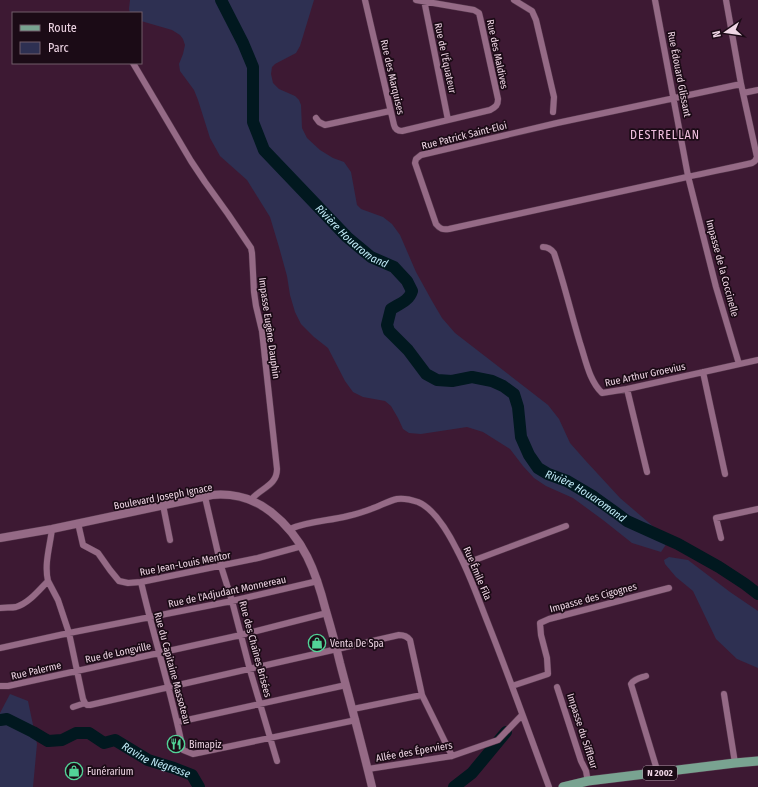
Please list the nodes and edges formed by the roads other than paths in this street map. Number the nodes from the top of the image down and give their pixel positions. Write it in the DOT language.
graph roads {
  1 [pos="365,0"];
  2 [pos="416,0"];
  3 [pos="514,0"];
  4 [pos="655,0"];
  5 [pos="726,0"];
  6 [pos="424,1"];
  7 [pos="134,64"];
  8 [pos="741,84"];
  9 [pos="758,90"];
  10 [pos="743,93"];
  11 [pos="674,98"];
  12 [pos="390,111"];
  13 [pos="553,112"];
  14 [pos="316,118"];
  15 [pos="448,120"];
  16 [pos="688,176"];
  17 [pos="543,247"];
  18 [pos="758,360"];
  19 [pos="739,364"];
  20 [pos="703,372"];
  21 [pos="626,389"];
  22 [pos="647,472"];
  23 [pos="725,474"];
  24 [pos="205,497"];
  25 [pos="251,500"];
  26 [pos="164,505"];
  27 [pos="758,510"];
  28 [pos="78,523"];
  29 [pos="566,526"];
  30 [pos="52,529"];
  31 [pos="290,529"];
  32 [pos="0,538"];
  33 [pos="721,538"];
  34 [pos="170,540"];
  35 [pos="302,546"];
  36 [pos="464,564"];
  37 [pos="222,566"];
  38 [pos="48,581"];
  39 [pos="318,581"];
  40 [pos="141,582"];
  41 [pos="669,588"];
  42 [pos="232,601"];
  43 [pos="0,608"];
  44 [pos="327,613"];
  45 [pos="149,617"];
  46 [pos="69,633"];
  47 [pos="241,634"];
  48 [pos="0,648"];
  49 [pos="337,649"];
  50 [pos="159,653"];
  51 [pos="77,670"];
  52 [pos="250,670"];
  53 [pos="646,676"];
  54 [pos="346,684"];
  55 [pos="0,686"];
  56 [pos="512,686"];
  57 [pos="168,688"];
  58 [pos="557,688"];
  59 [pos="422,694"];
  60 [pos="724,694"];
  61 [pos="85,703"];
  62 [pos="260,704"];
  63 [pos="73,707"];
  64 [pos="353,709"];
  65 [pos="522,715"];
  66 [pos="356,720"];
  67 [pos="178,722"];
  68 [pos="270,738"];
  69 [pos="452,756"];
  70 [pos="277,760"];
  71 [pos="758,761"];
  72 [pos="735,763"];
  73 [pos="368,769"];
  74 [pos="658,773"];
  75 [pos="588,782"];
  76 [pos="372,787"];
  77 [pos="549,787"];
  78 [pos="563,787"];
  1 -- 12 [label="street, Rue des Marquises"];
  2 -- 6 [label="street"];
  3 -- 13 [label="street"];
  4 -- 11 [label="street, Rue Édouard Glissant"];
  5 -- 8 [label="street"];
  6 -- 15 [label="street, Rue de l'Équateur"];
  6 -- 15 [label="street, Rue des Maldives"];
  7 -- 25 [label="street, Impasse Eugène Dauphin"];
  8 -- 10 [label="street"];
  8 -- 11 [label="street"];
  9 -- 10 [label="street"];
  10 -- 16 [label="street"];
  11 -- 16 [label="street, Rue Édouard Glissant"];
  11 -- 16 [label="street, Rue Patrick Saint-Eloi"];
  12 -- 14 [label="street"];
  12 -- 15 [label="street, Rue des Marquises"];
  16 -- 19 [label="street, Impasse de la Coccinelle"];
  17 -- 21 [label="street, Rue Arthur Groevius"];
  18 -- 19 [label="street, Rue Arthur Groevius"];
  19 -- 20 [label="street, Rue Arthur Groevius"];
  20 -- 21 [label="street, Rue Arthur Groevius"];
  20 -- 23 [label="street"];
  21 -- 22 [label="street"];
  24 -- 25 [label="main road, Boulevard Joseph Ignace"];
  24 -- 26 [label="main road, Boulevard Joseph Ignace"];
  24 -- 37 [label="street, Rue des Chaînes Brisées"];
  25 -- 31 [label="main road, Boulevard Joseph Ignace"];
  26 -- 28 [label="main road, Boulevard Joseph Ignace"];
  26 -- 34 [label="street"];
  27 -- 33 [label="street"];
  28 -- 30 [label="main road, Boulevard Joseph Ignace"];
  28 -- 40 [label="street, Rue Jean-Louis Mentor"];
  29 -- 36 [label="street"];
  30 -- 32 [label="main road, Boulevard Joseph Ignace"];
  30 -- 38 [label="street"];
  31 -- 35 [label="main road, Boulevard Joseph Ignace"];
  31 -- 36 [label="street, Rue Émile Fila"];
  35 -- 37 [label="street, Rue Jean-Louis Mentor"];
  35 -- 39 [label="main road, Boulevard Joseph Ignace"];
  36 -- 56 [label="street, Rue Émile Fila"];
  37 -- 40 [label="street, Rue Jean-Louis Mentor"];
  37 -- 42 [label="street, Rue des Chaînes Brisées"];
  38 -- 43 [label="street"];
  38 -- 46 [label="street"];
  39 -- 42 [label="street, Rue de l'Adjudant Monnereau"];
  39 -- 44 [label="main road, Boulevard Joseph Ignace"];
  40 -- 45 [label="street, Rue du Capitaine Massoteau"];
  41 -- 56 [label="street, Impasse des Cigognes"];
  42 -- 45 [label="street, Rue de l'Adjudant Monnereau"];
  42 -- 47 [label="street, Rue des Chaînes Brisées"];
  44 -- 47 [label="street, Rue de Longville"];
  44 -- 49 [label="main road, Boulevard Joseph Ignace"];
  45 -- 46 [label="street, Rue de l'Adjudant Monnereau"];
  45 -- 50 [label="street, Rue du Capitaine Massoteau"];
  46 -- 48 [label="street, Rue de l'Adjudant Monnereau"];
  46 -- 51 [label="street"];
  47 -- 50 [label="street, Rue de Longville"];
  47 -- 52 [label="street, Rue des Chaînes Brisées"];
  49 -- 52 [label="street"];
  49 -- 54 [label="main road, Boulevard Joseph Ignace"];
  49 -- 59 [label="street"];
  50 -- 51 [label="street, Rue de Longville"];
  50 -- 57 [label="street, Rue du Capitaine Massoteau"];
  51 -- 55 [label="street, Rue Palerme"];
  51 -- 61 [label="street"];
  52 -- 57 [label="street"];
  52 -- 62 [label="street, Rue des Chaînes Brisées"];
  53 -- 74 [label="street"];
  54 -- 62 [label="street"];
  54 -- 64 [label="main road, Boulevard Joseph Ignace"];
  56 -- 65 [label="street, Rue Émile Fila"];
  57 -- 61 [label="street"];
  57 -- 67 [label="street, Rue du Capitaine Massoteau"];
  58 -- 75 [label="street, Impasse du Siffleur"];
  59 -- 64 [label="street"];
  59 -- 69 [label="street"];
  60 -- 72 [label="street"];
  61 -- 63 [label="street"];
  62 -- 67 [label="street"];
  62 -- 68 [label="street, Rue des Chaînes Brisées"];
  64 -- 66 [label="main road, Boulevard Joseph Ignace"];
  65 -- 69 [label="street, Allée des Éperviers"];
  65 -- 77 [label="street, Rue Émile Fila"];
  66 -- 68 [label="street, Rue du Capitaine Massoteau"];
  66 -- 73 [label="main road, Boulevard Joseph Ignace"];
  67 -- 68 [label="street, Rue du Capitaine Massoteau"];
  68 -- 70 [label="street, Rue des Chaînes Brisées"];
  69 -- 73 [label="street, Allée des Éperviers"];
  71 -- 72 [label="main road, N 2002"];
  72 -- 74 [label="main road, N 2002"];
  73 -- 76 [label="main road, Boulevard Joseph Ignace"];
  74 -- 75 [label="main road, N 2002"];
  75 -- 78 [label="main road, N 2002"];
}
